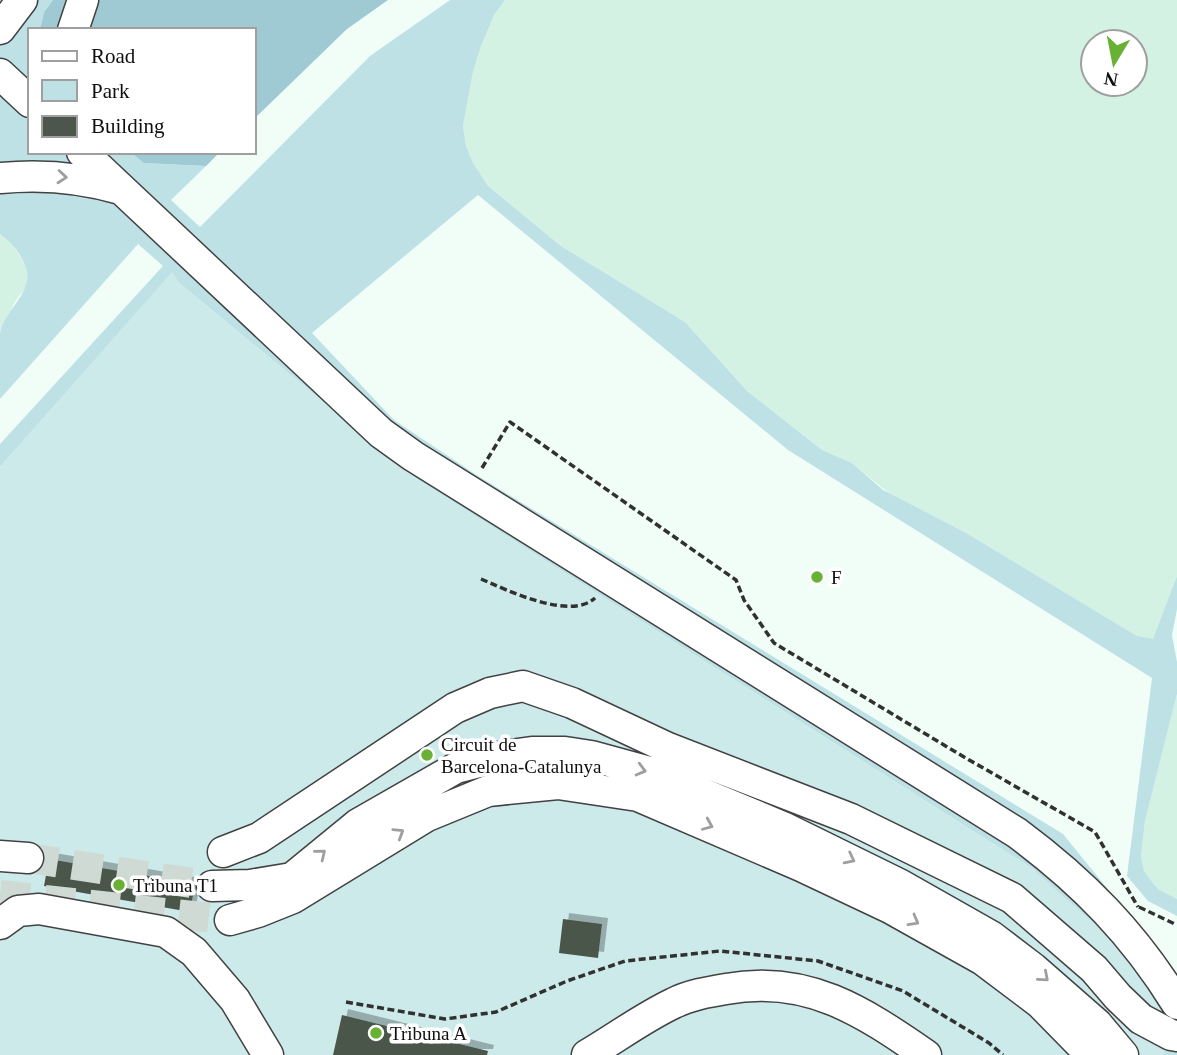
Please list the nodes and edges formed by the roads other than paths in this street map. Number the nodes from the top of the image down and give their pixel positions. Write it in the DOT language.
graph roads {
  1 [pos="22,0"];
  2 [pos="83,0"];
  3 [pos="74,28"];
  4 [pos="0,29"];
  5 [pos="0,74"];
  6 [pos="28,101"];
  7 [pos="84,154"];
  8 [pos="0,178"];
  9 [pos="122,190"];
  10 [pos="223,852"];
  11 [pos="212,886"];
  12 [pos="230,920"];
  13 [pos="0,924"];
  14 [pos="1177,1004"];
  15 [pos="1177,1036"];
  16 [pos="268,1055"];
  17 [pos="587,1055"];
  18 [pos="926,1055"];
  19 [pos="1091,1055"];
  20 [pos="1124,1055"];
  1 -- 4 [label="street"];
  2 -- 3 [label="street"];
  5 -- 6 [label="street"];
  7 -- 9 [label="street"];
  8 -- 9 [label="street, one-way"];
  9 -- 14 [label="street"];
  10 -- 15 [label="street"];
  11 -- 20 [label="street, one-way"];
  12 -- 19 [label="street, one-way"];
  13 -- 16 [label="street"];
  17 -- 18 [label="street"];
}
